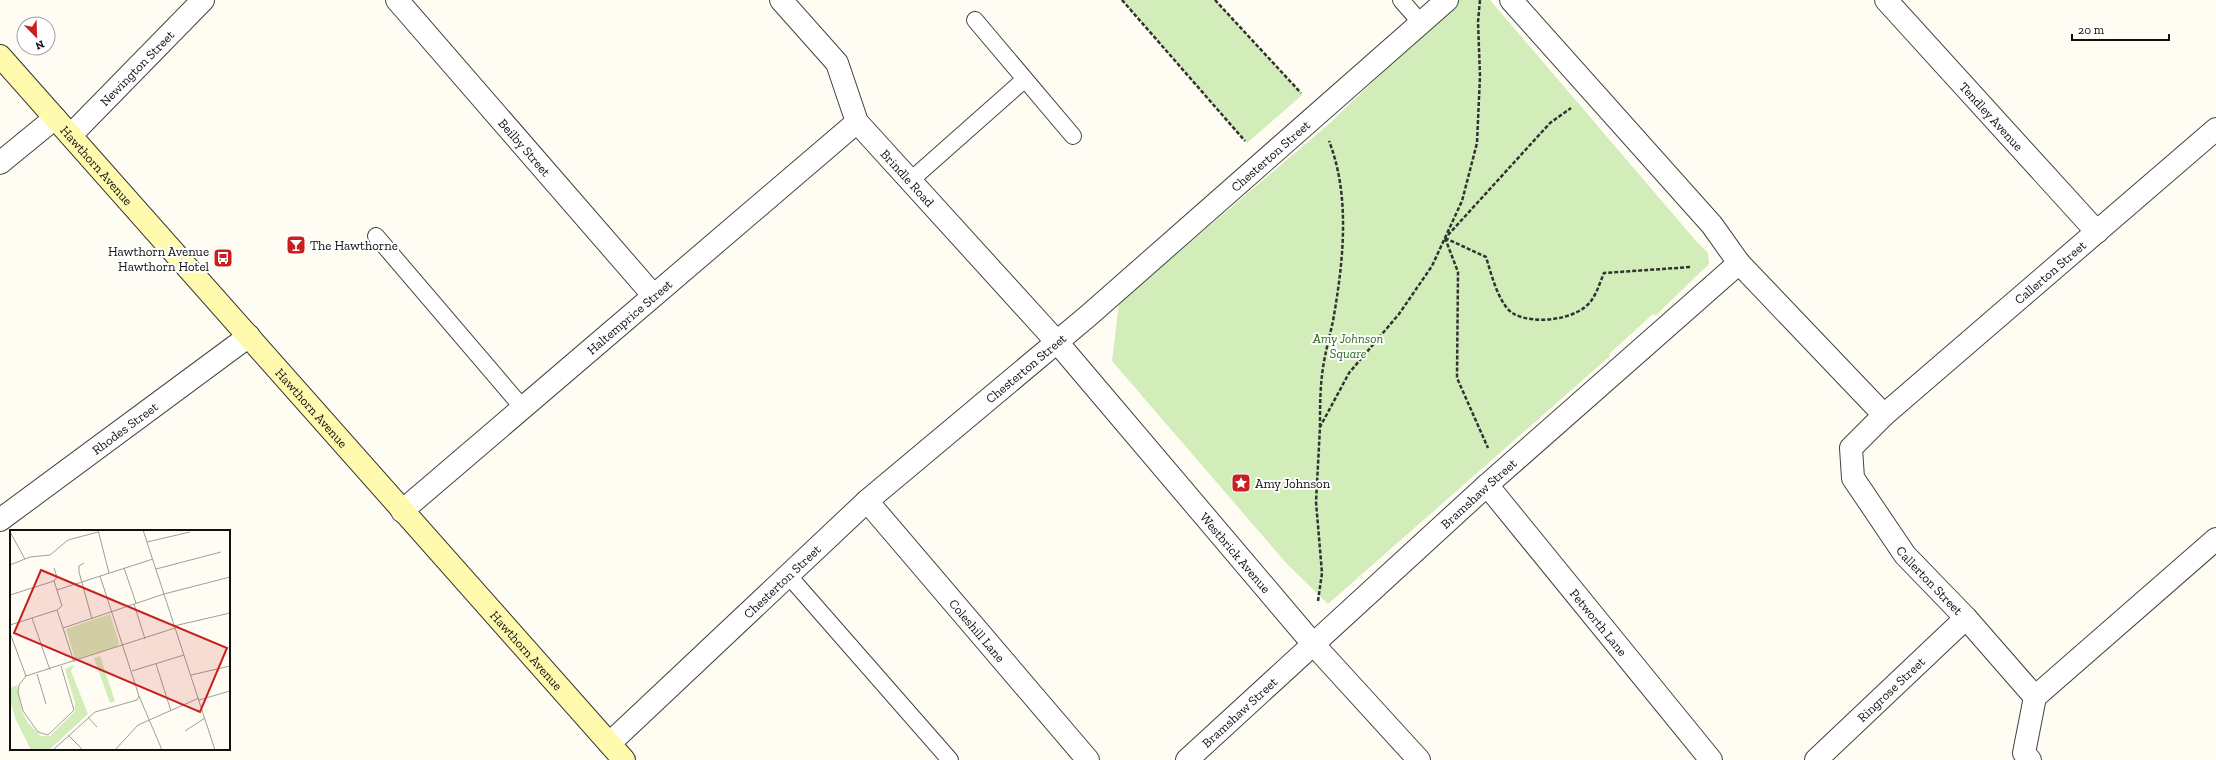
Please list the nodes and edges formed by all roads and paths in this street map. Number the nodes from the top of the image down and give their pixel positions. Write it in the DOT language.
graph roads {
  1 [pos="203,0"];
  2 [pos="397,0"];
  3 [pos="781,0"];
  4 [pos="1122,0"];
  5 [pos="1216,0"];
  6 [pos="1401,0"];
  7 [pos="1447,0"];
  8 [pos="1480,0"];
  9 [pos="1511,0"];
  10 [pos="1886,0"];
  11 [pos="975,20"];
  12 [pos="1421,23"];
  13 [pos="0,56"];
  14 [pos="1025,79"];
  15 [pos="1594,93"];
  16 [pos="1319,113"];
  17 [pos="55,118"];
  18 [pos="857,122"];
  19 [pos="2216,129"];
  20 [pos="71,135"];
  21 [pos="1074,136"];
  22 [pos="1263,162"];
  23 [pos="0,163"];
  24 [pos="911,180"];
  25 [pos="2097,232"];
  26 [pos="376,236"];
  27 [pos="1445,238"];
  28 [pos="1739,263"];
  29 [pos="653,294"];
  30 [pos="249,336"];
  31 [pos="1057,342"];
  32 [pos="522,407"];
  33 [pos="1884,415"];
  34 [pos="1320,427"];
  35 [pos="1487,484"];
  36 [pos="867,500"];
  37 [pos="402,511"];
  38 [pos="0,520"];
  39 [pos="2216,539"];
  40 [pos="788,575"];
  41 [pos="1966,618"];
  42 [pos="1314,645"];
  43 [pos="2035,697"];
  44 [pos="610,743"];
  45 [pos="624,760"];
  46 [pos="950,760"];
  47 [pos="1088,760"];
  48 [pos="1187,760"];
  49 [pos="1419,760"];
  50 [pos="1711,760"];
  51 [pos="1816,760"];
  52 [pos="2030,760"];
  1 -- 20 [label="street, Newington Street"];
  2 -- 29 [label="street, Beilby Street"];
  3 -- 18 [label="street, Brindle Road"];
  4 -- 22 [label="path"];
  5 -- 16 [label="path"];
  6 -- 12 [label="lane"];
  7 -- 12 [label="street, Chesterton Street"];
  8 -- 27 [label="path"];
  9 -- 15 [label="street"];
  10 -- 25 [label="street, Tendley Avenue"];
  11 -- 14 [label="lane"];
  12 -- 16 [label="street, Chesterton Street"];
  13 -- 17 [label="street, Hawthorn Avenue"];
  14 -- 21 [label="lane"];
  14 -- 24 [label="lane"];
  15 -- 27 [label="path"];
  15 -- 28 [label="street"];
  16 -- 22 [label="street, Chesterton Street"];
  16 -- 34 [label="path"];
  17 -- 20 [label="street, Hawthorn Avenue"];
  17 -- 23 [label="street"];
  18 -- 24 [label="street, Brindle Road"];
  18 -- 29 [label="street, Haltemprice Street"];
  19 -- 25 [label="street, Callerton Street"];
  20 -- 30 [label="street, Hawthorn Avenue"];
  22 -- 31 [label="street, Chesterton Street"];
  24 -- 31 [label="street, Brindle Road"];
  25 -- 33 [label="street, Callerton Street"];
  26 -- 32 [label="lane"];
  27 -- 28 [label="path"];
  27 -- 34 [label="path"];
  27 -- 35 [label="path"];
  28 -- 33 [label="street"];
  28 -- 35 [label="street, Bramshaw Street"];
  29 -- 32 [label="street, Haltemprice Street"];
  30 -- 37 [label="street, Hawthorn Avenue"];
  30 -- 38 [label="street, Rhodes Street"];
  31 -- 36 [label="street, Chesterton Street"];
  31 -- 42 [label="street, Westbrick Avenue"];
  32 -- 37 [label="street, Haltemprice Street"];
  33 -- 41 [label="street, Callerton Street"];
  34 -- 42 [label="path"];
  35 -- 42 [label="street, Bramshaw Street"];
  35 -- 50 [label="street, Petworth Lane"];
  36 -- 40 [label="street, Chesterton Street"];
  36 -- 47 [label="street, Coleshill Lane"];
  37 -- 44 [label="street, Hawthorn Avenue"];
  39 -- 43 [label="street"];
  40 -- 44 [label="street, Chesterton Street"];
  40 -- 46 [label="lane"];
  41 -- 43 [label="street, Callerton Street"];
  41 -- 51 [label="street, Ringrose Street"];
  42 -- 48 [label="street, Bramshaw Street"];
  42 -- 49 [label="street, Westbrick Avenue"];
  43 -- 52 [label="street"];
  44 -- 45 [label="street, Hawthorn Avenue"];
}
